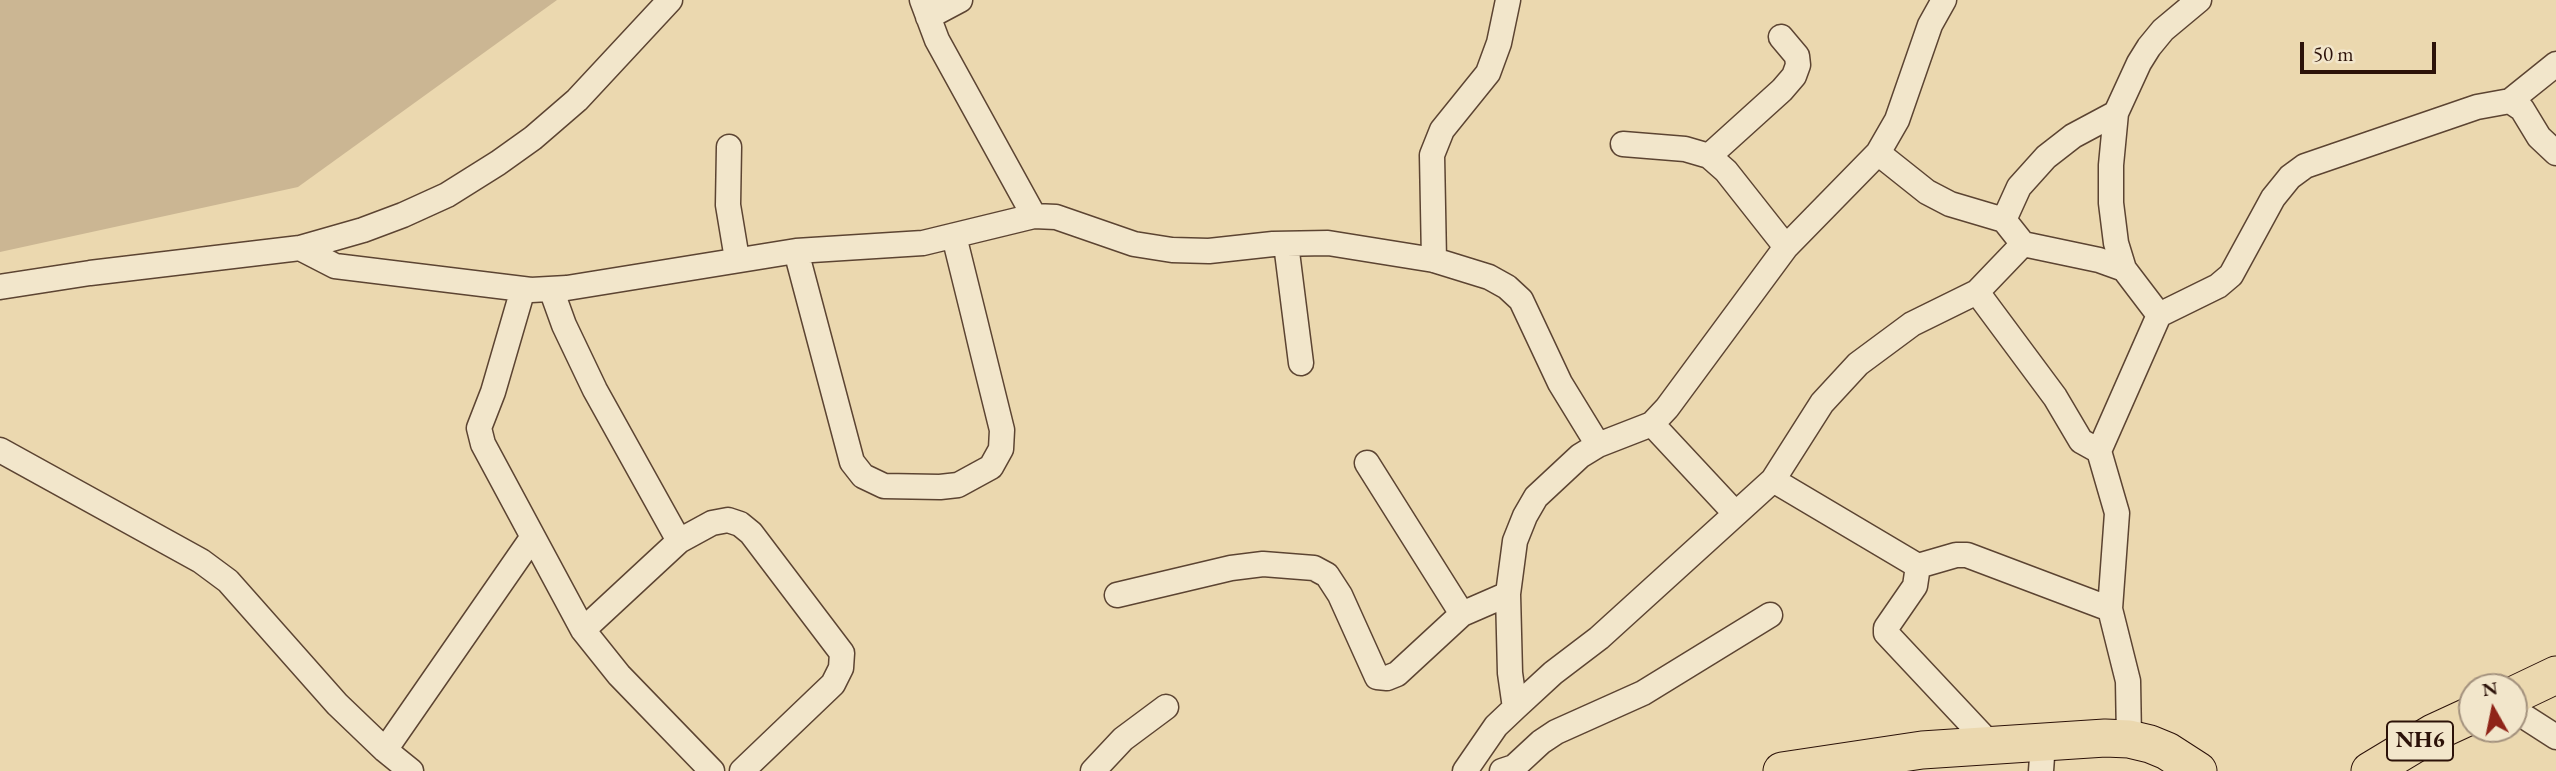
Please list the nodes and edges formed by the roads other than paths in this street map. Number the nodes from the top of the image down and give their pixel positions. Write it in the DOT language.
graph roads {
  1 [pos="670,0"];
  2 [pos="960,0"];
  3 [pos="1508,0"];
  4 [pos="1944,0"];
  5 [pos="2199,0"];
  6 [pos="925,8"];
  7 [pos="1781,37"];
  8 [pos="2556,64"];
  9 [pos="2510,101"];
  10 [pos="2116,113"];
  11 [pos="1623,144"];
  12 [pos="729,147"];
  13 [pos="1878,153"];
  14 [pos="2556,153"];
  15 [pos="1709,156"];
  16 [pos="1034,216"];
  17 [pos="2004,220"];
  18 [pos="954,236"];
  19 [pos="1286,244"];
  20 [pos="2023,244"];
  21 [pos="1786,247"];
  22 [pos="300,248"];
  23 [pos="796,251"];
  24 [pos="737,260"];
  25 [pos="1434,260"];
  26 [pos="2124,269"];
  27 [pos="0,287"];
  28 [pos="523,289"];
  29 [pos="551,289"];
  30 [pos="1977,292"];
  31 [pos="2159,315"];
  32 [pos="1301,363"];
  33 [pos="1652,424"];
  34 [pos="1598,445"];
  35 [pos="0,450"];
  36 [pos="2099,451"];
  37 [pos="1367,463"];
  38 [pos="1773,480"];
  39 [pos="1735,513"];
  40 [pos="532,538"];
  41 [pos="679,541"];
  42 [pos="1918,566"];
  43 [pos="1508,594"];
  44 [pos="1117,595"];
  45 [pos="2109,609"];
  46 [pos="1462,614"];
  47 [pos="1769,615"];
  48 [pos="583,630"];
  49 [pos="2556,675"];
  50 [pos="2528,688"];
  51 [pos="1166,707"];
  52 [pos="1515,708"];
  53 [pos="2528,719"];
  54 [pos="2458,721"];
  55 [pos="2556,737"];
  56 [pos="2129,739"];
  57 [pos="1992,746"];
  58 [pos="385,750"];
  59 [pos="2042,757"];
  60 [pos="411,771"];
  61 [pos="712,771"];
  62 [pos="743,771"];
  63 [pos="1093,771"];
  64 [pos="1465,771"];
  65 [pos="1502,771"];
  66 [pos="1782,771"];
  67 [pos="2198,771"];
  68 [pos="2370,771"];
  1 -- 22 [label="street"];
  2 -- 6 [label="street"];
  3 -- 25 [label="street"];
  4 -- 13 [label="street"];
  5 -- 10 [label="street"];
  6 -- 16 [label="street"];
  7 -- 15 [label="street"];
  8 -- 9 [label="street"];
  9 -- 14 [label="street"];
  9 -- 31 [label="street"];
  10 -- 17 [label="street"];
  10 -- 26 [label="street"];
  11 -- 15 [label="street"];
  12 -- 24 [label="street"];
  13 -- 17 [label="street"];
  13 -- 21 [label="street"];
  15 -- 21 [label="street"];
  16 -- 18 [label="street"];
  16 -- 19 [label="street"];
  17 -- 20 [label="street"];
  18 -- 23 [label="street"];
  18 -- 23 [label="street"];
  19 -- 25 [label="street"];
  19 -- 32 [label="street"];
  20 -- 26 [label="street"];
  20 -- 30 [label="street"];
  21 -- 33 [label="street"];
  22 -- 27 [label="street"];
  22 -- 28 [label="street"];
  23 -- 24 [label="street"];
  24 -- 29 [label="street"];
  25 -- 34 [label="street"];
  26 -- 31 [label="street"];
  28 -- 29 [label="street"];
  28 -- 40 [label="street"];
  29 -- 41 [label="street"];
  30 -- 36 [label="street"];
  30 -- 38 [label="street"];
  31 -- 36 [label="street"];
  33 -- 34 [label="street"];
  33 -- 39 [label="street"];
  34 -- 43 [label="street"];
  35 -- 58 [label="street"];
  36 -- 45 [label="street"];
  37 -- 46 [label="street"];
  38 -- 39 [label="street"];
  38 -- 42 [label="street"];
  39 -- 52 [label="street"];
  40 -- 48 [label="street"];
  40 -- 58 [label="street"];
  41 -- 48 [label="street"];
  41 -- 62 [label="street"];
  42 -- 45 [label="street"];
  42 -- 57 [label="street"];
  43 -- 46 [label="street"];
  43 -- 52 [label="street"];
  44 -- 46 [label="street"];
  45 -- 56 [label="street"];
  47 -- 65 [label="street"];
  48 -- 61 [label="street"];
  49 -- 50 [label="highway"];
  51 -- 63 [label="street"];
  52 -- 64 [label="street"];
  53 -- 55 [label="street"];
  54 -- 68 [label="highway, NH6"];
  56 -- 59 [label="highway"];
  56 -- 67 [label="highway"];
  57 -- 59 [label="highway"];
  57 -- 66 [label="highway"];
  58 -- 60 [label="street"];
}
